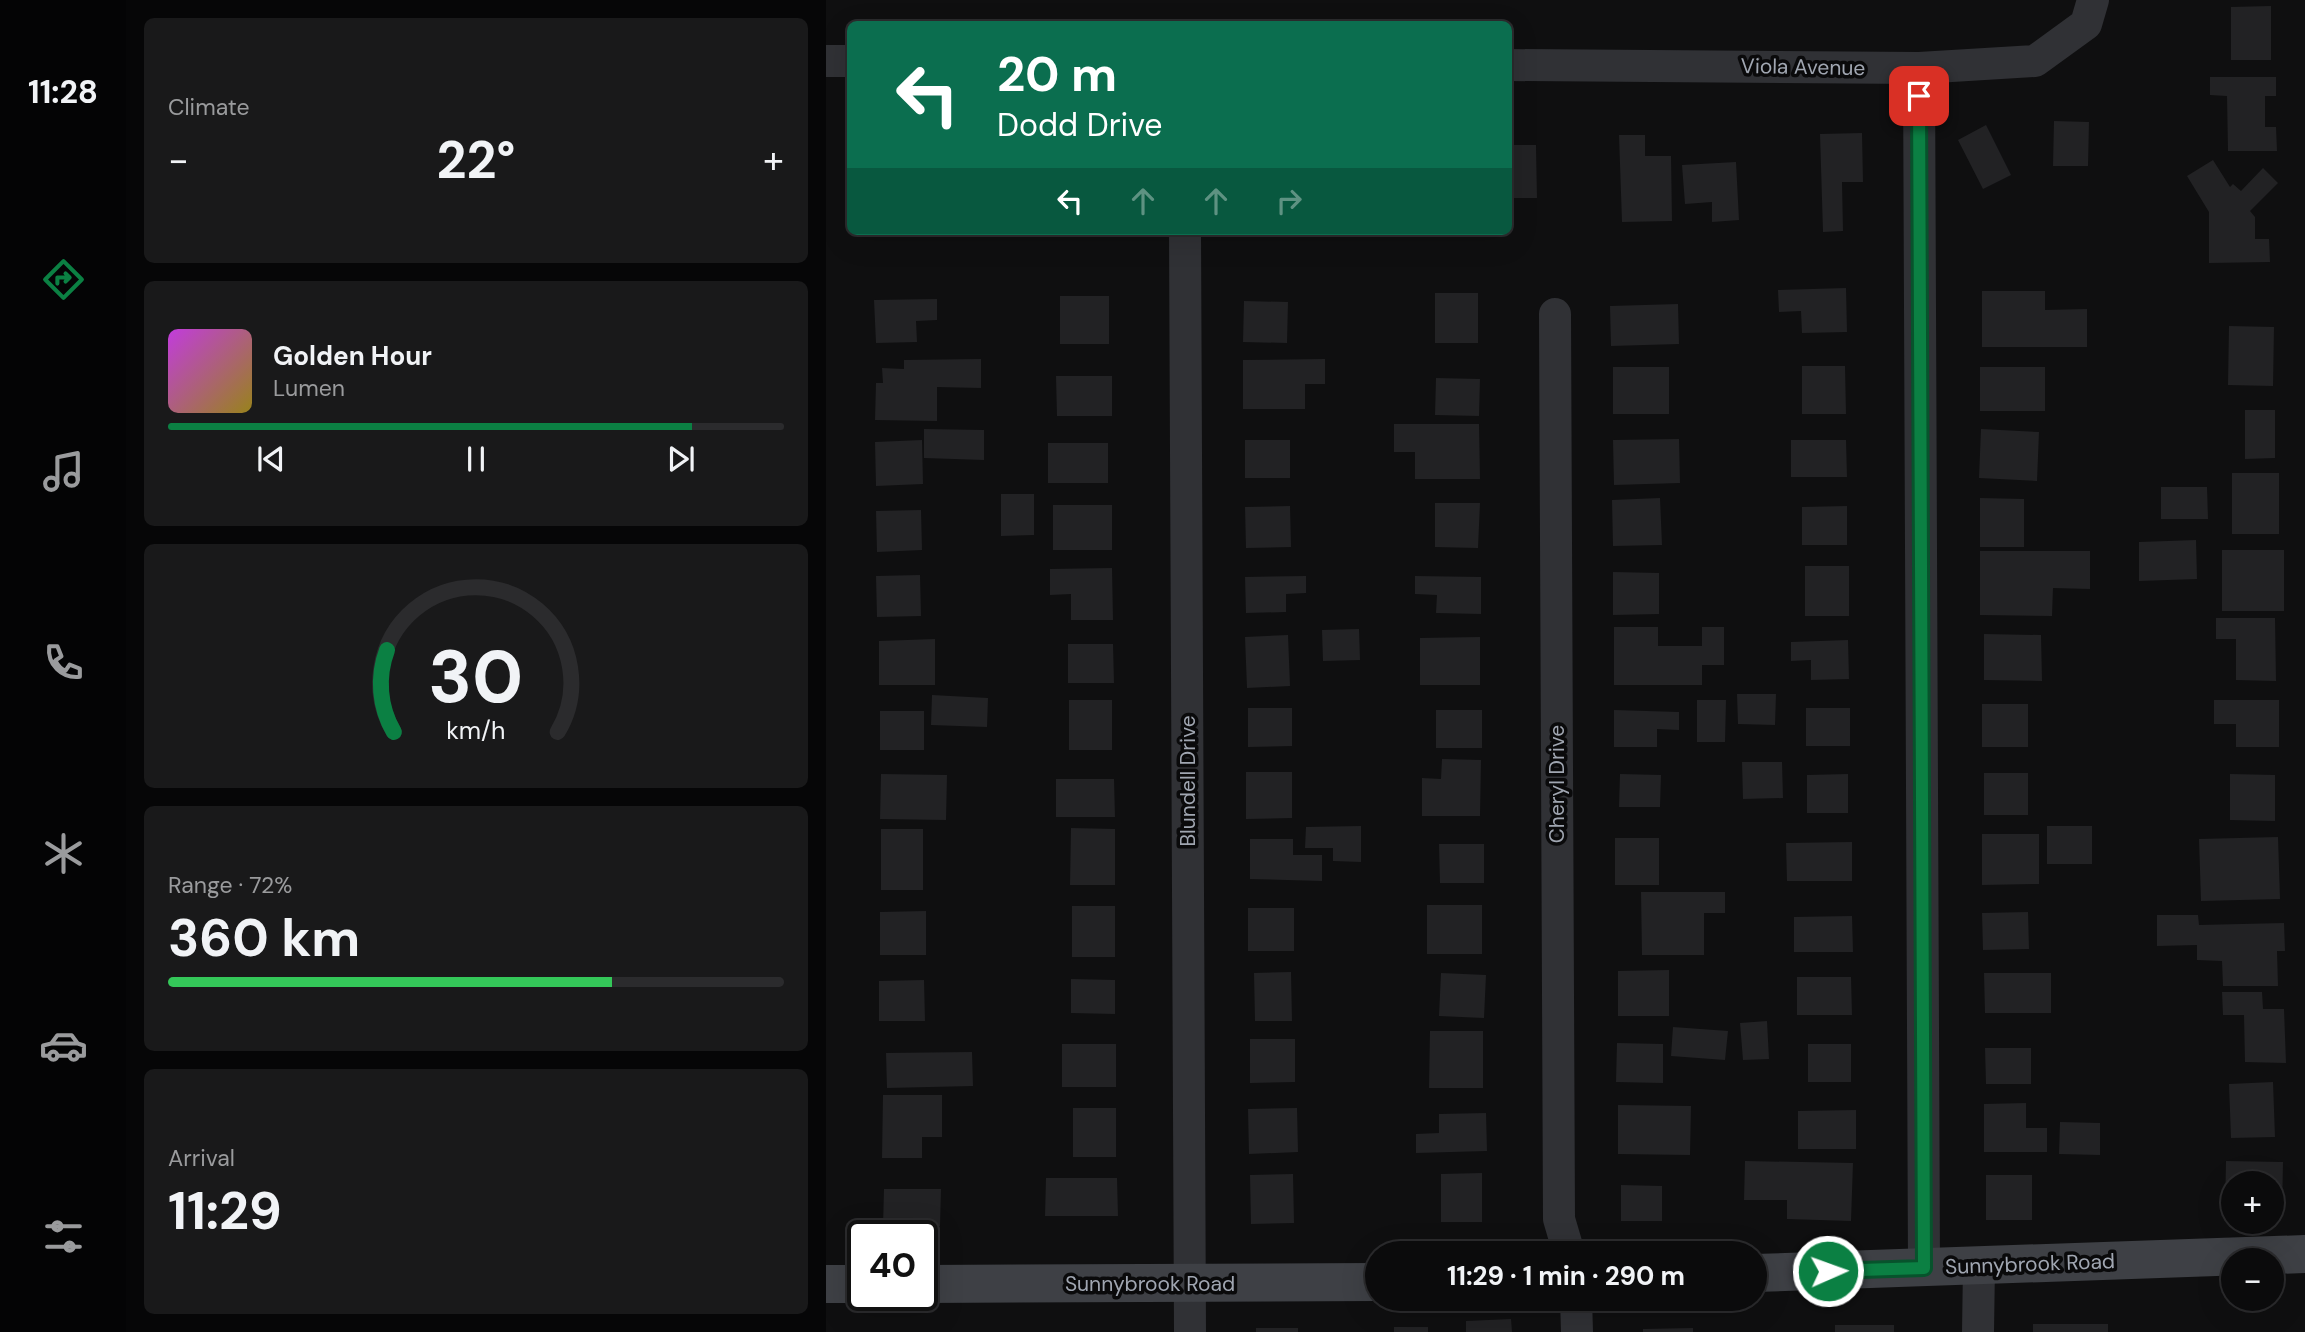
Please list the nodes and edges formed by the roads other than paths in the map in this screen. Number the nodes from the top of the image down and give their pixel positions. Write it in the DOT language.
graph roads {
  1 [pos="2090,12"];
  2 [pos="826,61"];
  3 [pos="847,61"];
  4 [pos="1512,65"];
  5 [pos="1919,68"];
  6 [pos="1185,235"];
  7 [pos="1555,314"];
  8 [pos="1565,1241"];
  9 [pos="2305,1254"];
  10 [pos="1979,1266"];
  11 [pos="1924,1268"];
  12 [pos="1767,1273"];
  13 [pos="1365,1282"];
  14 [pos="826,1284"];
  15 [pos="847,1284"];
  16 [pos="938,1284"];
  17 [pos="1190,1285"];
  18 [pos="1576,1311"];
  19 [pos="1190,1332"];
  20 [pos="1577,1332"];
  21 [pos="1978,1332"];
  1 -- 5 [label="street, Viola Avenue"];
  2 -- 3 [label="street"];
  4 -- 5 [label="street, Viola Avenue"];
  5 -- 11 [label="street"];
  6 -- 17 [label="street, Blundell Drive"];
  7 -- 8 [label="street, Cheryl Drive"];
  9 -- 10 [label="street, Sunnybrook Road"];
  10 -- 11 [label="street, Sunnybrook Road"];
  10 -- 21 [label="street"];
  11 -- 12 [label="street, Sunnybrook Road"];
  13 -- 17 [label="street, Sunnybrook Road"];
  14 -- 15 [label="street"];
  16 -- 17 [label="street, Sunnybrook Road"];
  17 -- 19 [label="street, Blundell Drive"];
  18 -- 20 [label="street"];
}
